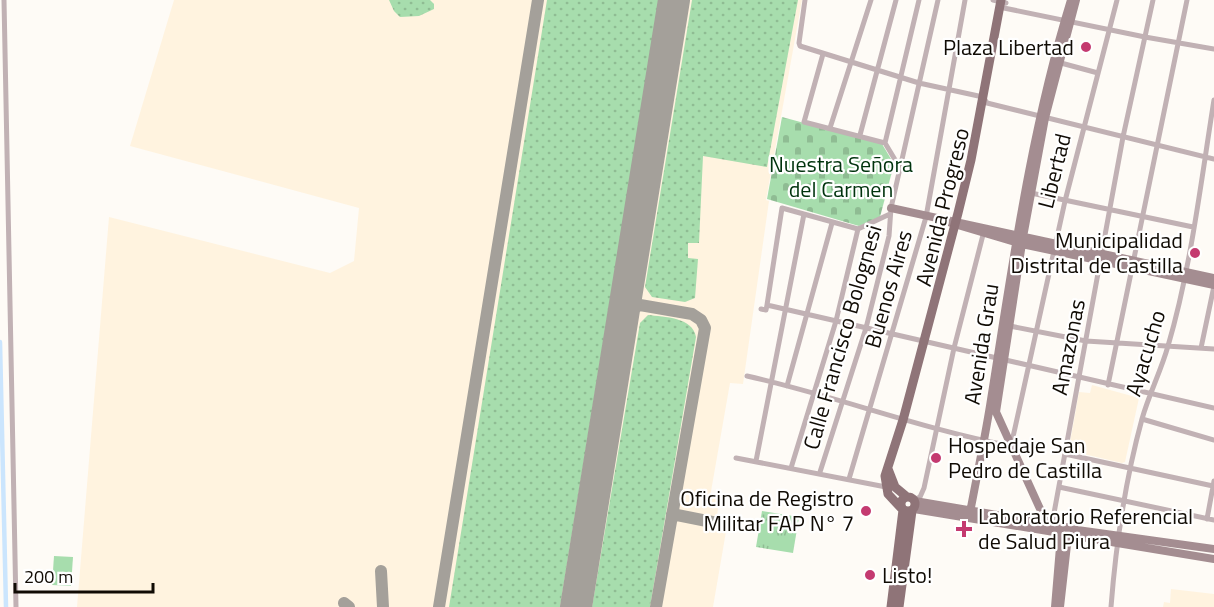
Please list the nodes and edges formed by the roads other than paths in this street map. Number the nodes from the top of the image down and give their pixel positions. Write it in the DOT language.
graph roads {
  1 [pos="4,0"];
  2 [pos="806,0"];
  3 [pos="872,0"];
  4 [pos="896,0"];
  5 [pos="919,0"];
  6 [pos="938,0"];
  7 [pos="965,0"];
  8 [pos="1071,0"];
  9 [pos="1076,0"];
  10 [pos="1117,0"];
  11 [pos="1153,0"];
  12 [pos="1187,0"];
  13 [pos="1002,3"];
  14 [pos="1068,21"];
  15 [pos="1110,28"];
  16 [pos="1145,38"];
  17 [pos="1177,43"];
  18 [pos="1214,49"];
  19 [pos="823,54"];
  20 [pos="851,61"];
  21 [pos="1061,63"];
  22 [pos="878,69"];
  23 [pos="1098,72"];
  24 [pos="901,77"];
  25 [pos="919,83"];
  26 [pos="949,90"];
  27 [pos="985,100"];
  28 [pos="1214,100"];
  29 [pos="1042,117"];
  30 [pos="830,128"];
  31 [pos="1084,128"];
  32 [pos="860,135"];
  33 [pos="1123,137"];
  34 [pos="885,143"];
  35 [pos="1158,145"];
  36 [pos="1205,157"];
  37 [pos="1214,159"];
  38 [pos="900,168"];
  39 [pos="1031,193"];
  40 [pos="1065,201"];
  41 [pos="890,211"];
  42 [pos="1110,211"];
  43 [pos="804,214"];
  44 [pos="926,217"];
  45 [pos="1144,217"];
  46 [pos="832,223"];
  47 [pos="956,224"];
  48 [pos="1193,227"];
  49 [pos="858,229"];
  50 [pos="984,231"];
  51 [pos="1019,240"];
  52 [pos="1055,248"];
  53 [pos="1102,258"];
  54 [pos="1133,264"];
  55 [pos="1184,275"];
  56 [pos="1214,278"];
  57 [pos="1214,286"];
  58 [pos="767,306"];
  59 [pos="761,309"];
  60 [pos="784,309"];
  61 [pos="807,314"];
  62 [pos="836,321"];
  63 [pos="1011,326"];
  64 [pos="866,328"];
  65 [pos="1036,332"];
  66 [pos="892,334"];
  67 [pos="926,341"];
  68 [pos="1086,341"];
  69 [pos="1117,343"];
  70 [pos="1168,346"];
  71 [pos="954,348"];
  72 [pos="1201,348"];
  73 [pos="1214,349"];
  74 [pos="1002,358"];
  75 [pos="1028,364"];
  76 [pos="747,376"];
  77 [pos="1079,378"];
  78 [pos="772,382"];
  79 [pos="1108,385"];
  80 [pos="788,386"];
  81 [pos="814,393"];
  82 [pos="1150,393"];
  83 [pos="842,401"];
  84 [pos="871,408"];
  85 [pos="1214,408"];
  86 [pos="1142,419"];
  87 [pos="903,420"];
  88 [pos="937,429"];
  89 [pos="1214,440"];
  90 [pos="984,441"];
  91 [pos="1011,446"];
  92 [pos="1065,454"];
  93 [pos="736,458"];
  94 [pos="756,461"];
  95 [pos="888,466"];
  96 [pos="791,468"];
  97 [pos="1130,468"];
  98 [pos="820,472"];
  99 [pos="849,479"];
  100 [pos="1213,484"];
  101 [pos="886,487"];
  102 [pos="1059,487"];
  103 [pos="1122,502"];
  104 [pos="910,505"];
  105 [pos="970,514"];
  106 [pos="1207,519"];
  107 [pos="1214,520"];
  108 [pos="1049,523"];
  109 [pos="1065,532"];
  110 [pos="1117,539"];
  111 [pos="1214,549"];
  112 [pos="1214,559"];
  113 [pos="900,568"];
  114 [pos="15,607"];
  115 [pos="891,607"];
  116 [pos="899,607"];
  117 [pos="1054,607"];
  118 [pos="1060,607"];
  119 [pos="1112,607"];
  1 -- 114 [label="street"];
  2 -- 19 [label="street"];
  3 -- 20 [label="street"];
  4 -- 22 [label="street"];
  5 -- 24 [label="street"];
  6 -- 25 [label="street, Calle Francisco Bolognesi"];
  7 -- 26 [label="street, Buenos Aires"];
  8 -- 14 [label="street, Avenida Grau"];
  9 -- 14 [label="street, Avenida Grau"];
  10 -- 15 [label="street, Libertad"];
  11 -- 16 [label="street, Amazonas"];
  12 -- 17 [label="street"];
  13 -- 14 [label="street"];
  13 -- 27 [label="main road, Avenida Progreso"];
  14 -- 15 [label="street"];
  14 -- 21 [label="street, Avenida Grau"];
  14 -- 29 [label="street, Avenida Grau"];
  15 -- 16 [label="street"];
  15 -- 23 [label="street, Libertad"];
  16 -- 17 [label="street"];
  16 -- 33 [label="street, Amazonas"];
  17 -- 18 [label="street"];
  17 -- 35 [label="street"];
  19 -- 20 [label="street"];
  19 -- 30 [label="street"];
  20 -- 22 [label="street"];
  20 -- 30 [label="street"];
  21 -- 23 [label="street"];
  21 -- 29 [label="street, Avenida Grau"];
  22 -- 24 [label="street"];
  22 -- 32 [label="street"];
  23 -- 31 [label="street, Libertad"];
  24 -- 25 [label="street"];
  24 -- 34 [label="street"];
  25 -- 26 [label="street"];
  25 -- 38 [label="street, Calle Francisco Bolognesi"];
  26 -- 27 [label="street"];
  26 -- 44 [label="street, Buenos Aires"];
  27 -- 29 [label="street"];
  27 -- 47 [label="main road, Avenida Progreso"];
  28 -- 36 [label="street, Ayacucho"];
  29 -- 31 [label="street"];
  29 -- 39 [label="street, Avenida Grau"];
  29 -- 51 [label="street, Avenida Grau"];
  30 -- 32 [label="street"];
  31 -- 33 [label="street"];
  31 -- 40 [label="street, Libertad"];
  32 -- 34 [label="street"];
  33 -- 35 [label="street"];
  33 -- 42 [label="street, Amazonas"];
  34 -- 38 [label="street"];
  35 -- 36 [label="street"];
  35 -- 45 [label="street"];
  36 -- 37 [label="street"];
  36 -- 48 [label="street, Ayacucho"];
  38 -- 41 [label="street, Calle Francisco Bolognesi"];
  39 -- 40 [label="street"];
  39 -- 51 [label="street, Avenida Grau"];
  40 -- 42 [label="street"];
  40 -- 52 [label="street, Libertad"];
  41 -- 44 [label="street"];
  41 -- 49 [label="street"];
  41 -- 64 [label="street, Calle Francisco Bolognesi"];
  42 -- 45 [label="street"];
  42 -- 53 [label="street, Amazonas"];
  43 -- 46 [label="street"];
  43 -- 58 [label="street"];
  43 -- 60 [label="street"];
  44 -- 47 [label="street"];
  44 -- 66 [label="street, Buenos Aires"];
  45 -- 48 [label="street"];
  45 -- 54 [label="street"];
  46 -- 49 [label="street"];
  46 -- 61 [label="street"];
  47 -- 50 [label="street"];
  47 -- 67 [label="main road, Avenida Progreso"];
  48 -- 55 [label="street, Ayacucho"];
  49 -- 62 [label="street"];
  50 -- 51 [label="street"];
  50 -- 71 [label="street"];
  51 -- 52 [label="street"];
  51 -- 63 [label="street, Avenida Grau"];
  51 -- 74 [label="street, Avenida Grau"];
  52 -- 53 [label="street"];
  52 -- 65 [label="street, Libertad"];
  53 -- 54 [label="street"];
  53 -- 68 [label="street, Amazonas"];
  54 -- 55 [label="street"];
  54 -- 69 [label="street"];
  55 -- 56 [label="street"];
  55 -- 57 [label="street"];
  55 -- 70 [label="street, Ayacucho"];
  57 -- 72 [label="street"];
  58 -- 59 [label="street"];
  58 -- 60 [label="street"];
  60 -- 61 [label="street"];
  60 -- 78 [label="street"];
  61 -- 62 [label="street"];
  61 -- 80 [label="street"];
  62 -- 64 [label="street"];
  62 -- 81 [label="street"];
  63 -- 65 [label="street"];
  63 -- 74 [label="street, Avenida Grau"];
  64 -- 66 [label="street"];
  64 -- 83 [label="street, Calle Francisco Bolognesi"];
  65 -- 68 [label="street"];
  65 -- 75 [label="street, Libertad"];
  66 -- 67 [label="street"];
  66 -- 84 [label="street, Buenos Aires"];
  67 -- 71 [label="street"];
  67 -- 87 [label="main road, Avenida Progreso"];
  68 -- 69 [label="street"];
  68 -- 77 [label="street, Amazonas"];
  69 -- 70 [label="street"];
  69 -- 79 [label="street"];
  70 -- 72 [label="street"];
  70 -- 82 [label="street, Ayacucho"];
  71 -- 74 [label="street"];
  71 -- 88 [label="street"];
  72 -- 73 [label="street"];
  74 -- 75 [label="street"];
  74 -- 90 [label="street, Avenida Grau"];
  74 -- 91 [label="street, Avenida Grau"];
  75 -- 77 [label="street"];
  75 -- 91 [label="street, Libertad"];
  76 -- 78 [label="street"];
  77 -- 79 [label="street"];
  77 -- 92 [label="street, Amazonas"];
  78 -- 80 [label="street"];
  78 -- 94 [label="street"];
  79 -- 82 [label="street"];
  80 -- 81 [label="street"];
  81 -- 83 [label="street"];
  81 -- 96 [label="street"];
  82 -- 85 [label="street"];
  82 -- 86 [label="street, Ayacucho"];
  83 -- 84 [label="street"];
  83 -- 98 [label="street, Calle Francisco Bolognesi"];
  84 -- 87 [label="street"];
  84 -- 99 [label="street, Buenos Aires"];
  86 -- 89 [label="street"];
  86 -- 97 [label="street, Ayacucho"];
  87 -- 88 [label="street"];
  87 -- 95 [label="main road, Avenida Progreso"];
  88 -- 90 [label="street"];
  88 -- 104 [label="street"];
  90 -- 91 [label="street"];
  90 -- 105 [label="street, Avenida Grau"];
  91 -- 108 [label="street"];
  92 -- 97 [label="street"];
  92 -- 102 [label="street, Amazonas"];
  93 -- 94 [label="street"];
  94 -- 96 [label="street"];
  95 -- 101 [label="main road, Avenida Progreso"];
  95 -- 104 [label="main road"];
  96 -- 98 [label="street"];
  97 -- 100 [label="street"];
  97 -- 103 [label="street, Ayacucho"];
  98 -- 99 [label="street"];
  99 -- 101 [label="street"];
  100 -- 106 [label="street"];
  101 -- 104 [label="main road"];
  102 -- 103 [label="street"];
  102 -- 108 [label="street, Amazonas"];
  103 -- 106 [label="street"];
  103 -- 110 [label="street, Ayacucho"];
  104 -- 105 [label="street"];
  104 -- 113 [label="main road"];
  105 -- 108 [label="street"];
  105 -- 109 [label="street"];
  106 -- 107 [label="street"];
  108 -- 109 [label="street"];
  109 -- 110 [label="street"];
  109 -- 117 [label="street"];
  109 -- 118 [label="street"];
  110 -- 111 [label="street"];
  110 -- 112 [label="street"];
  110 -- 119 [label="street, Ayacucho"];
  113 -- 115 [label="main road"];
  113 -- 116 [label="main road"];
}
